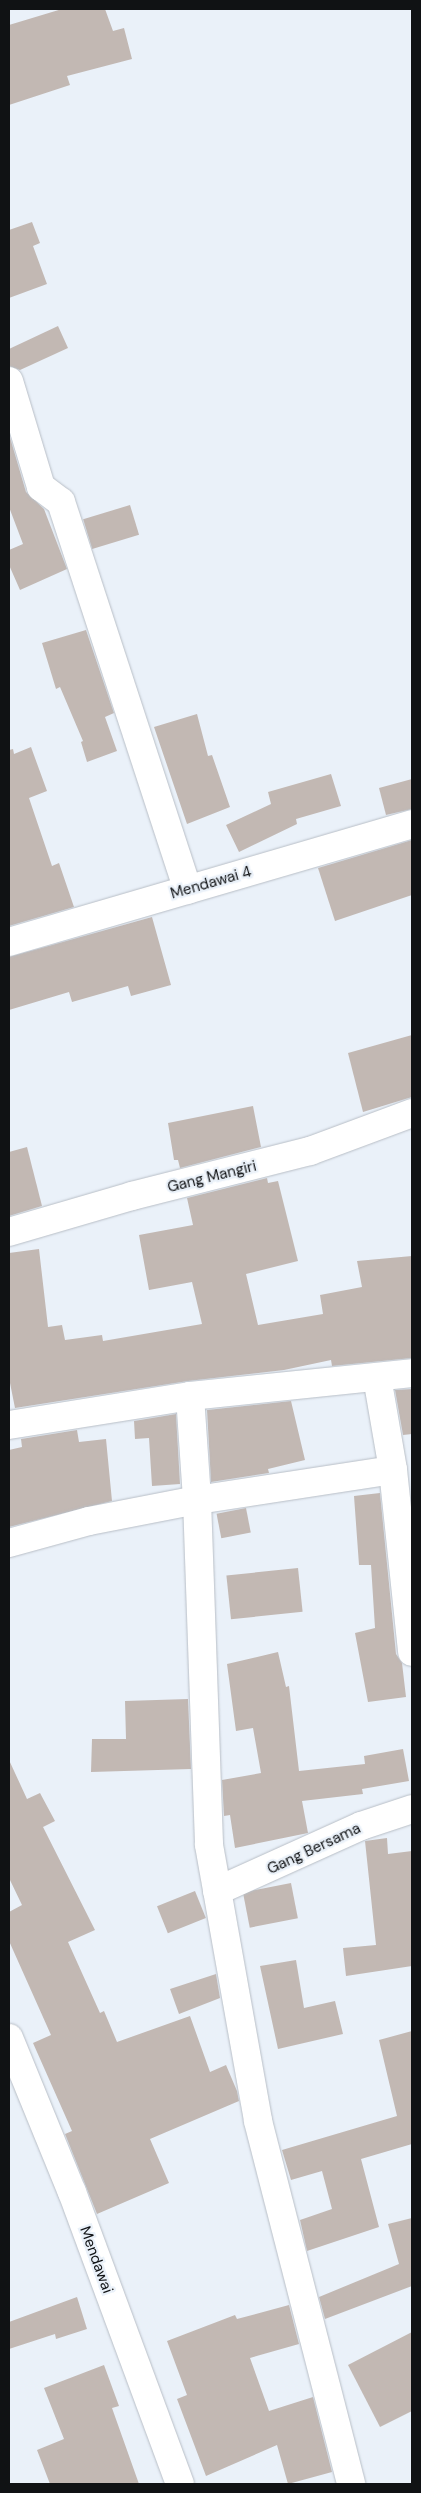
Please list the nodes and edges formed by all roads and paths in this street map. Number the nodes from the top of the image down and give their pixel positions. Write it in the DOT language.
graph roads {
  1 [pos="9,381"];
  2 [pos="412,824"];
  3 [pos="188,890"];
  4 [pos="9,942"];
  5 [pos="412,1113"];
  6 [pos="9,1232"];
  7 [pos="412,1373"];
  8 [pos="377,1377"];
  9 [pos="190,1396"];
  10 [pos="9,1425"];
  11 [pos="393,1470"];
  12 [pos="197,1500"];
  13 [pos="9,1543"];
  14 [pos="412,1652"];
  15 [pos="412,1809"];
  16 [pos="217,1891"];
  17 [pos="9,2038"];
  18 [pos="180,2484"];
  19 [pos="351,2484"];
  1 -- 3 [label="street"];
  2 -- 3 [label="street, Mendawai 4"];
  3 -- 4 [label="street, Mendawai 4"];
  5 -- 6 [label="street, Gang Mangiri"];
  7 -- 8 [label="street"];
  8 -- 9 [label="street"];
  8 -- 11 [label="street"];
  9 -- 10 [label="street"];
  9 -- 12 [label="street"];
  11 -- 12 [label="street"];
  11 -- 14 [label="street"];
  12 -- 13 [label="street"];
  12 -- 16 [label="street"];
  15 -- 16 [label="street, Gang Bersama"];
  16 -- 19 [label="street"];
  17 -- 18 [label="street, Mendawai"];
}
